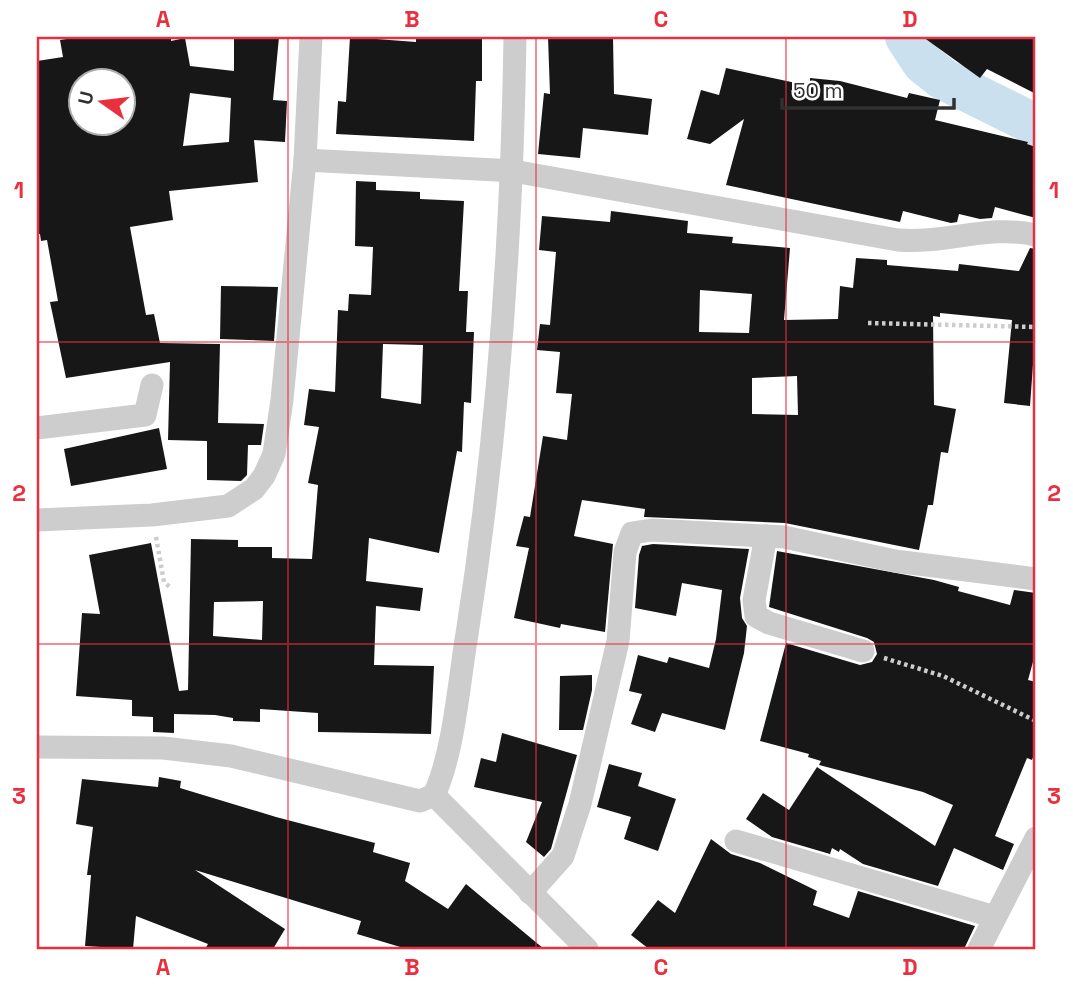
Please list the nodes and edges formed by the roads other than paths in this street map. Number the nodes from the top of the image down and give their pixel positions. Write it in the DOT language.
graph roads {
  1 [pos="311,37"];
  2 [pos="515,37"];
  3 [pos="305,160"];
  4 [pos="513,171"];
  5 [pos="1036,235"];
  6 [pos="152,385"];
  7 [pos="37,428"];
  8 [pos="37,520"];
  9 [pos="766,536"];
  10 [pos="1036,579"];
  11 [pos="863,651"];
  12 [pos="37,747"];
  13 [pos="434,795"];
  14 [pos="1036,838"];
  15 [pos="736,841"];
  16 [pos="530,893"];
  17 [pos="995,916"];
  18 [pos="587,949"];
  19 [pos="979,949"];
  1 -- 3 [label="street"];
  2 -- 4 [label="street"];
  3 -- 4 [label="street"];
  3 -- 8 [label="street"];
  4 -- 5 [label="street"];
  4 -- 13 [label="street"];
  6 -- 7 [label="street"];
  9 -- 10 [label="street"];
  9 -- 11 [label="street"];
  9 -- 16 [label="street"];
  12 -- 13 [label="street"];
  13 -- 16 [label="street"];
  14 -- 17 [label="street"];
  15 -- 17 [label="street"];
  16 -- 18 [label="street"];
  17 -- 19 [label="street"];
}
